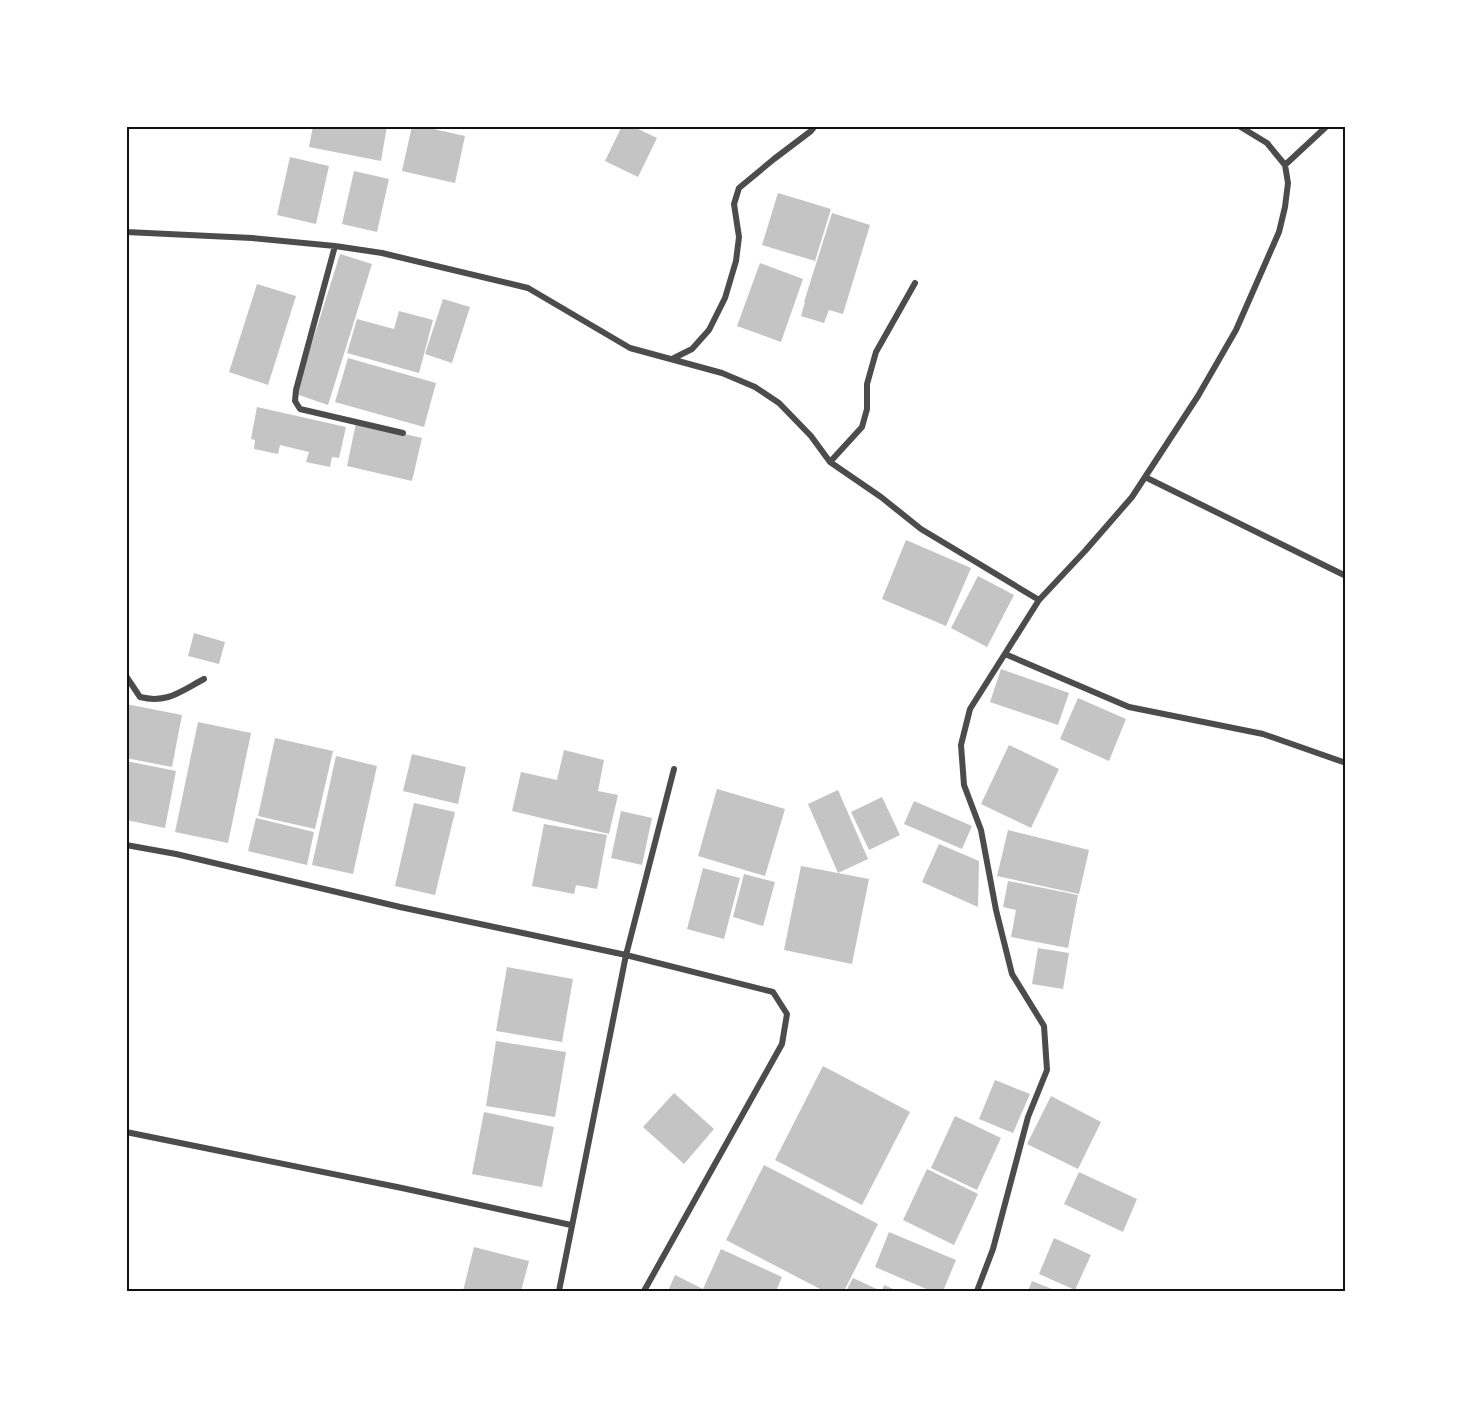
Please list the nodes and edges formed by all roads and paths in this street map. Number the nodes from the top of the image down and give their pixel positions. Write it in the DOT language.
graph roads {
  1 [pos="814,126"];
  2 [pos="1239,126"];
  3 [pos="1327,126"];
  4 [pos="1285,165"];
  5 [pos="126,232"];
  6 [pos="335,246"];
  7 [pos="915,283"];
  8 [pos="672,359"];
  9 [pos="403,433"];
  10 [pos="830,462"];
  11 [pos="1145,477"];
  12 [pos="1346,576"];
  13 [pos="1039,600"];
  14 [pos="1005,654"];
  15 [pos="126,676"];
  16 [pos="204,679"];
  17 [pos="1346,763"];
  18 [pos="674,769"];
  19 [pos="126,844"];
  20 [pos="627,956"];
  21 [pos="126,1132"];
  22 [pos="571,1225"];
  23 [pos="559,1291"];
  24 [pos="644,1291"];
  25 [pos="977,1291"];
  1 -- 8 [label="street"];
  2 -- 4 [label="street"];
  3 -- 4 [label="street"];
  4 -- 11 [label="street"];
  5 -- 6 [label="street"];
  6 -- 8 [label="street"];
  6 -- 9 [label="street"];
  7 -- 10 [label="street"];
  8 -- 10 [label="street"];
  10 -- 13 [label="street"];
  11 -- 12 [label="street"];
  11 -- 13 [label="street"];
  13 -- 14 [label="street"];
  14 -- 17 [label="street"];
  14 -- 25 [label="street"];
  15 -- 16 [label="street"];
  18 -- 20 [label="street"];
  19 -- 20 [label="street"];
  20 -- 22 [label="street"];
  20 -- 24 [label="street"];
  21 -- 22 [label="street"];
  22 -- 23 [label="street"];
}
